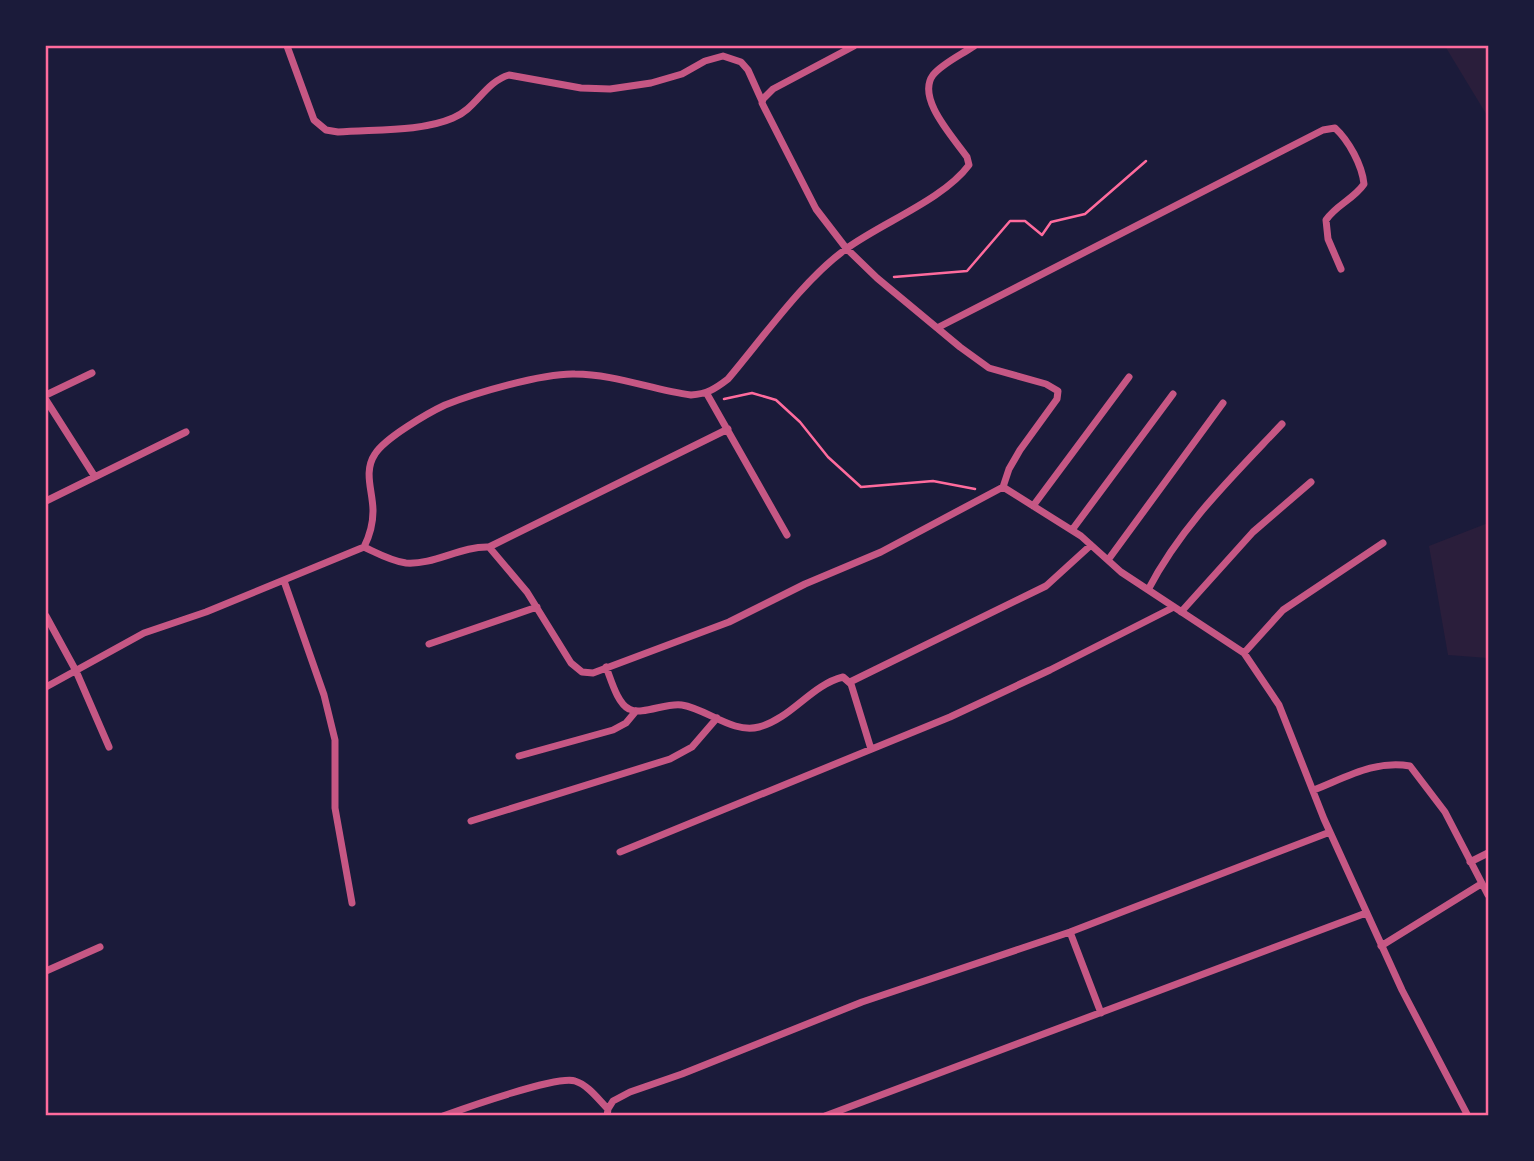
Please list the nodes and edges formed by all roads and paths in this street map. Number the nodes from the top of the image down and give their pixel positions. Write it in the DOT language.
graph roads {
  1 [pos="287,46"];
  2 [pos="854,46"];
  3 [pos="974,46"];
  4 [pos="762,101"];
  5 [pos="1146,161"];
  6 [pos="846,248"];
  7 [pos="1341,269"];
  8 [pos="877,278"];
  9 [pos="937,328"];
  10 [pos="92,373"];
  11 [pos="1129,377"];
  12 [pos="708,394"];
  13 [pos="1173,394"];
  14 [pos="46,398"];
  15 [pos="1223,404"];
  16 [pos="1282,424"];
  17 [pos="728,429"];
  18 [pos="186,432"];
  19 [pos="95,477"];
  20 [pos="1311,482"];
  21 [pos="1003,487"];
  22 [pos="978,489"];
  23 [pos="46,501"];
  24 [pos="1033,506"];
  25 [pos="1072,530"];
  26 [pos="787,535"];
  27 [pos="1383,543"];
  28 [pos="1091,545"];
  29 [pos="363,547"];
  30 [pos="489,547"];
  31 [pos="1108,560"];
  32 [pos="284,581"];
  33 [pos="1149,590"];
  34 [pos="537,607"];
  35 [pos="1177,609"];
  36 [pos="46,616"];
  37 [pos="429,644"];
  38 [pos="1244,653"];
  39 [pos="606,667"];
  40 [pos="76,671"];
  41 [pos="850,682"];
  42 [pos="46,687"];
  43 [pos="636,712"];
  44 [pos="717,718"];
  45 [pos="109,747"];
  46 [pos="871,749"];
  47 [pos="519,756"];
  48 [pos="1314,790"];
  49 [pos="471,821"];
  50 [pos="1330,832"];
  51 [pos="620,852"];
  52 [pos="1489,853"];
  53 [pos="1470,862"];
  54 [pos="1480,884"];
  55 [pos="1489,895"];
  56 [pos="352,903"];
  57 [pos="1366,912"];
  58 [pos="1070,932"];
  59 [pos="1381,946"];
  60 [pos="100,947"];
  61 [pos="46,970"];
  62 [pos="1101,1013"];
  63 [pos="608,1112"];
  64 [pos="443,1115"];
  65 [pos="825,1115"];
  66 [pos="1468,1115"];
  1 -- 4 [label="street"];
  2 -- 4 [label="street"];
  3 -- 6 [label="street"];
  4 -- 6 [label="street"];
  5 -- 8 [label="path"];
  6 -- 8 [label="street"];
  6 -- 12 [label="street"];
  7 -- 9 [label="street"];
  8 -- 9 [label="street"];
  9 -- 21 [label="street"];
  10 -- 14 [label="street"];
  11 -- 24 [label="street"];
  12 -- 17 [label="street"];
  12 -- 22 [label="path"];
  12 -- 29 [label="street"];
  13 -- 25 [label="street"];
  14 -- 19 [label="street"];
  15 -- 31 [label="street"];
  16 -- 33 [label="street"];
  17 -- 26 [label="street"];
  17 -- 30 [label="street"];
  18 -- 19 [label="street"];
  19 -- 23 [label="street"];
  20 -- 35 [label="street"];
  21 -- 24 [label="street"];
  21 -- 39 [label="street"];
  24 -- 25 [label="street"];
  25 -- 28 [label="street"];
  27 -- 38 [label="street"];
  28 -- 31 [label="street"];
  28 -- 41 [label="street"];
  29 -- 30 [label="street"];
  29 -- 32 [label="street"];
  30 -- 34 [label="street"];
  31 -- 33 [label="street"];
  32 -- 40 [label="street"];
  32 -- 56 [label="street"];
  33 -- 35 [label="street"];
  34 -- 37 [label="street"];
  34 -- 39 [label="street"];
  35 -- 38 [label="street"];
  35 -- 46 [label="street"];
  36 -- 40 [label="street"];
  38 -- 48 [label="street"];
  39 -- 43 [label="street"];
  40 -- 42 [label="street"];
  40 -- 45 [label="street"];
  41 -- 44 [label="street"];
  41 -- 46 [label="street"];
  43 -- 44 [label="street"];
  43 -- 47 [label="street"];
  44 -- 49 [label="street"];
  46 -- 51 [label="street"];
  48 -- 50 [label="street"];
  48 -- 53 [label="street"];
  50 -- 57 [label="street"];
  50 -- 58 [label="street"];
  52 -- 53 [label="street"];
  53 -- 54 [label="street"];
  54 -- 55 [label="street"];
  54 -- 59 [label="street"];
  57 -- 59 [label="street"];
  57 -- 62 [label="street"];
  58 -- 62 [label="street"];
  58 -- 63 [label="street"];
  59 -- 66 [label="street"];
  60 -- 61 [label="street"];
  62 -- 65 [label="street"];
  63 -- 64 [label="street"];
}
